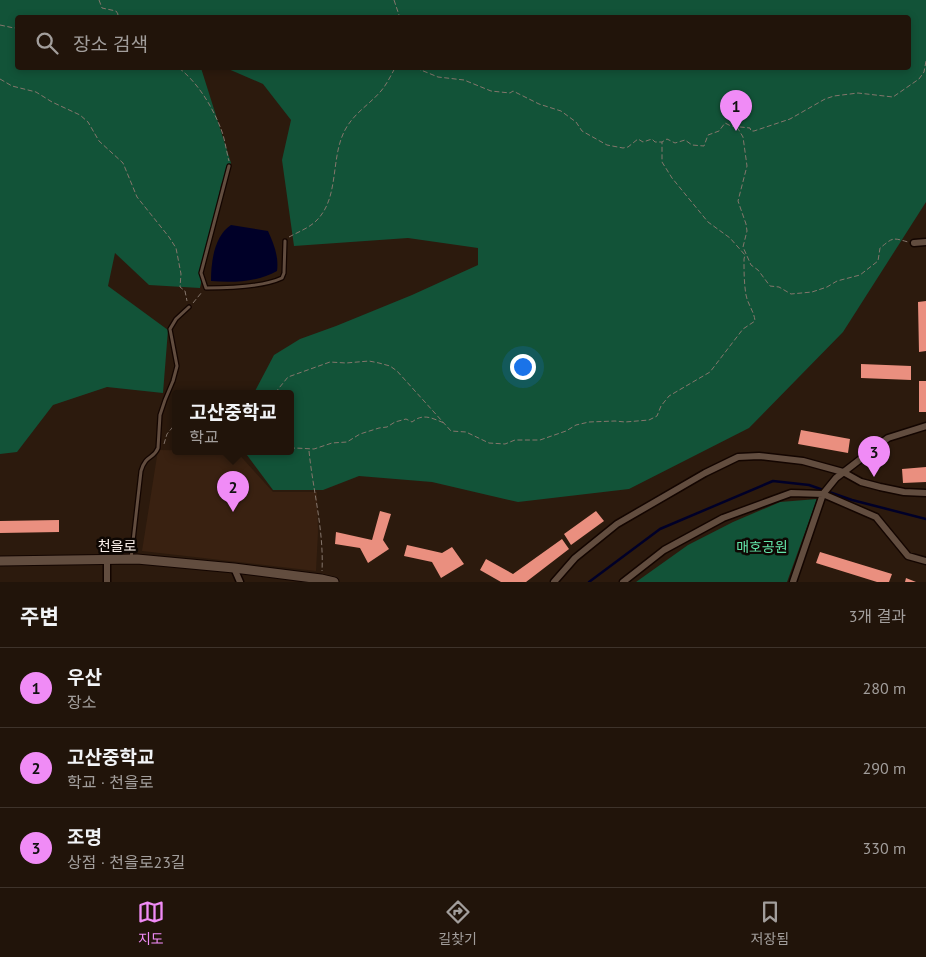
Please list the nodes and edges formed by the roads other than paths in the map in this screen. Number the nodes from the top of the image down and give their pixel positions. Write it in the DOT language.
graph roads {
  1 [pos="228,166"];
  2 [pos="285,241"];
  3 [pos="926,242"];
  4 [pos="914,243"];
  5 [pos="189,307"];
  6 [pos="926,426"];
  7 [pos="843,472"];
  8 [pos="926,493"];
  9 [pos="824,494"];
  10 [pos="107,560"];
  11 [pos="130,560"];
  12 [pos="0,561"];
  13 [pos="926,561"];
  14 [pos="234,568"];
  15 [pos="107,582"];
  16 [pos="240,582"];
  17 [pos="334,582"];
  18 [pos="554,582"];
  19 [pos="623,582"];
  20 [pos="793,582"];
  1 -- 2 [label="lane"];
  3 -- 4 [label="street"];
  5 -- 11 [label="lane"];
  6 -- 7 [label="street"];
  7 -- 8 [label="street"];
  7 -- 9 [label="street"];
  7 -- 18 [label="street"];
  9 -- 13 [label="street"];
  9 -- 19 [label="street"];
  9 -- 20 [label="street"];
  10 -- 11 [label="street, 천을로"];
  10 -- 12 [label="street, 천을로"];
  10 -- 15 [label="street"];
  11 -- 14 [label="street, 천을로"];
  14 -- 16 [label="street"];
  14 -- 17 [label="street, 천을로"];
}
